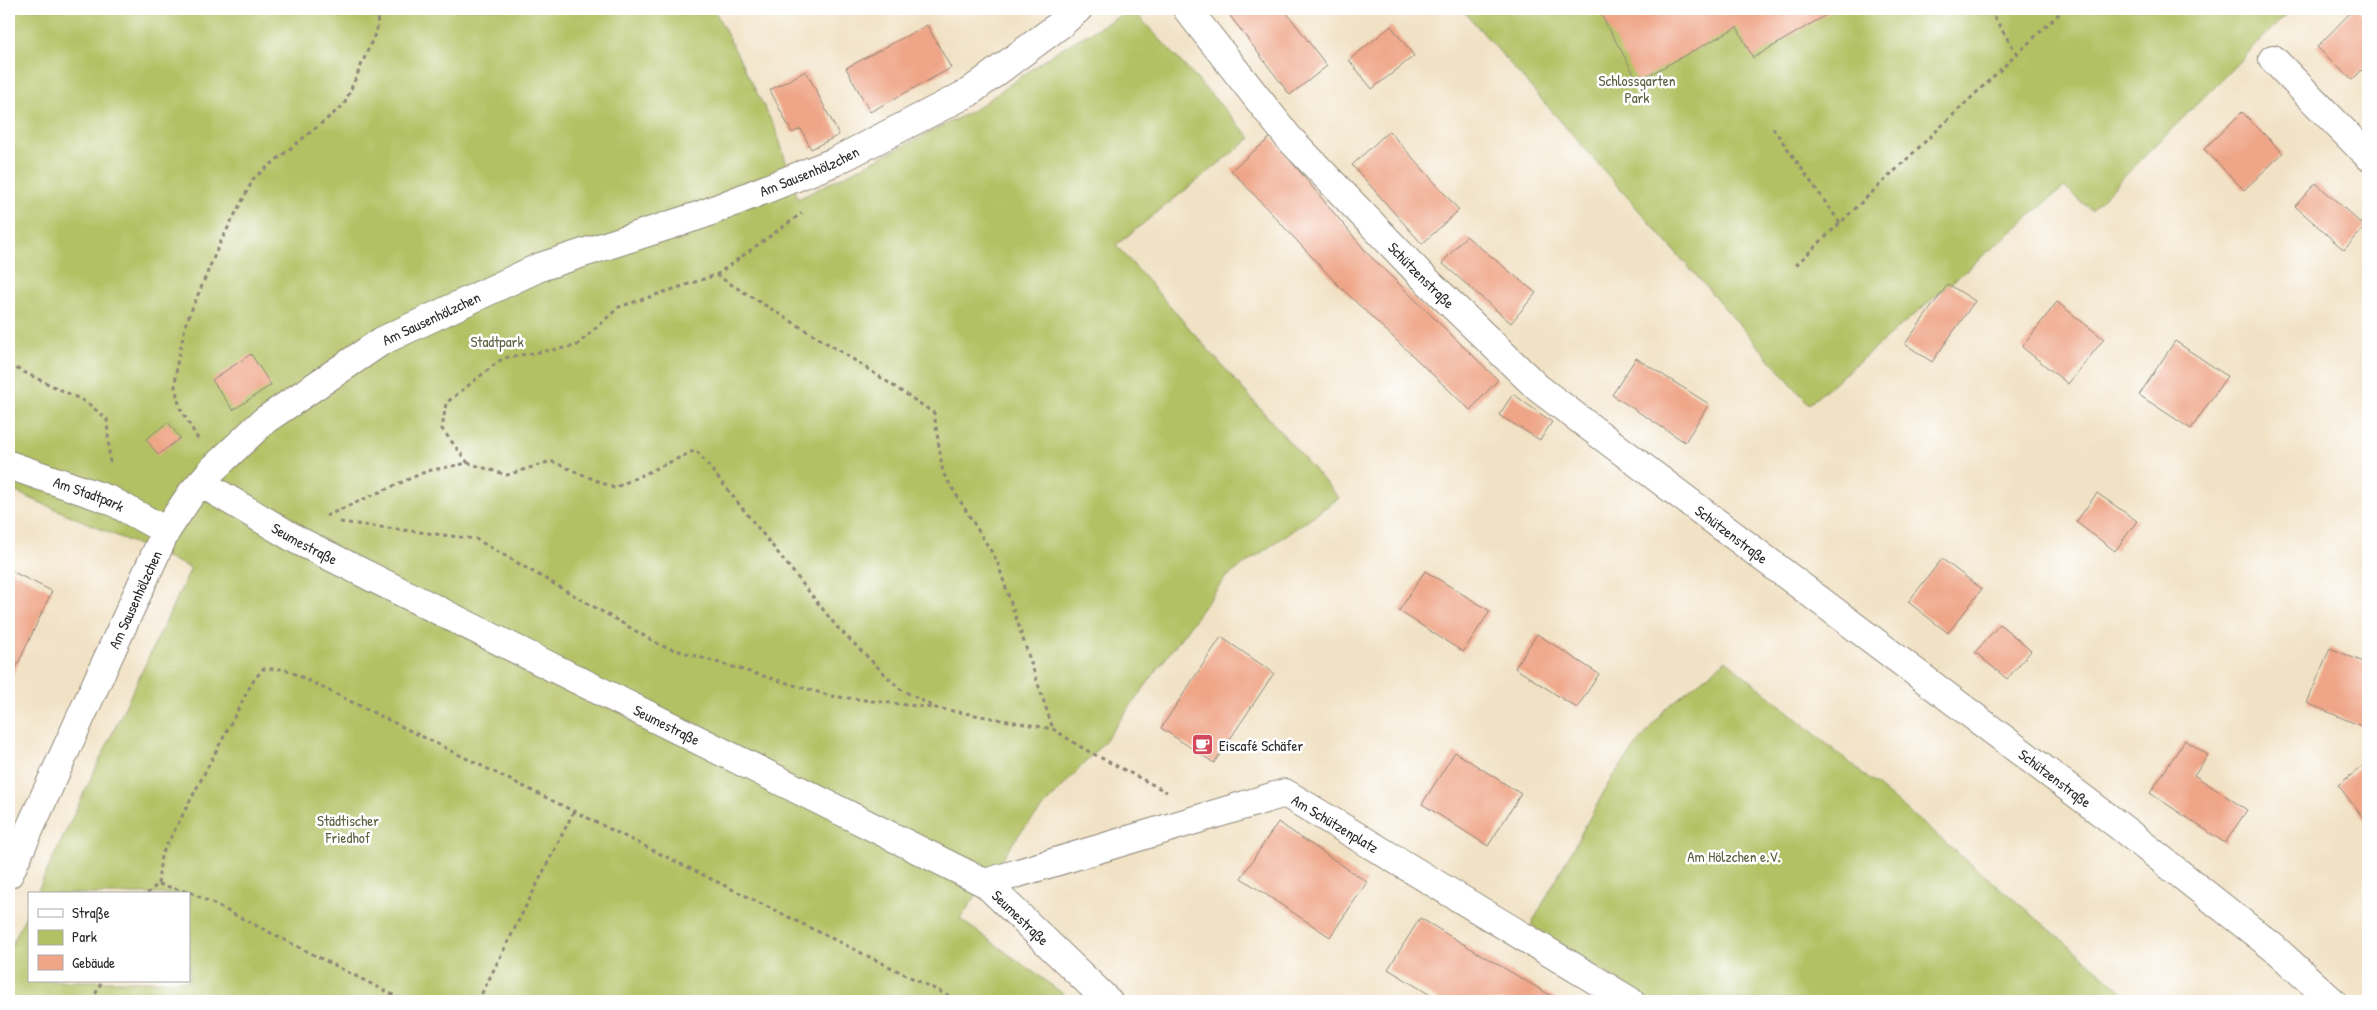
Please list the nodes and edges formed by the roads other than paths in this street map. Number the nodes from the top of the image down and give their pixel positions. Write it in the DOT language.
graph roads {
  1 [pos="1078,9"];
  2 [pos="1186,9"];
  3 [pos="2274,59"];
  4 [pos="2368,156"];
  5 [pos="9,465"];
  6 [pos="209,474"];
  7 [pos="166,531"];
  8 [pos="9,874"];
  9 [pos="985,883"];
  10 [pos="1108,1001"];
  11 [pos="1630,1001"];
  12 [pos="2332,1001"];
  1 -- 6 [label="street, Am Sausenhölzchen"];
  2 -- 12 [label="street, Schützenstraße"];
  3 -- 4 [label="street"];
  5 -- 7 [label="street, Am Stadtpark"];
  6 -- 7 [label="street, Am Sausenhölzchen"];
  6 -- 9 [label="street, Seumestraße"];
  7 -- 8 [label="street, Am Sausenhölzchen"];
  9 -- 10 [label="street, Seumestraße"];
  9 -- 11 [label="street, Am Schützenplatz"];
}
